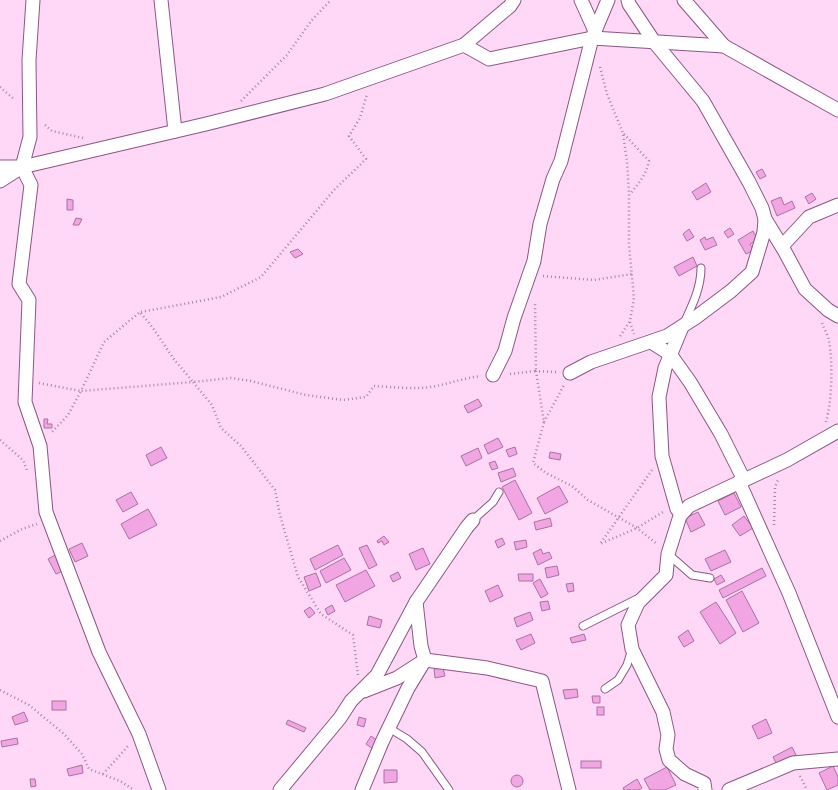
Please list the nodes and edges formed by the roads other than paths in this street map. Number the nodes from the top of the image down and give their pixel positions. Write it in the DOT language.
graph roads {
  1 [pos="33,0"];
  2 [pos="161,0"];
  3 [pos="514,0"];
  4 [pos="581,0"];
  5 [pos="608,0"];
  6 [pos="628,0"];
  7 [pos="684,0"];
  8 [pos="594,34"];
  9 [pos="655,43"];
  10 [pos="464,45"];
  11 [pos="724,46"];
  12 [pos="838,110"];
  13 [pos="175,131"];
  14 [pos="0,167"];
  15 [pos="22,167"];
  16 [pos="0,181"];
  17 [pos="838,205"];
  18 [pos="765,219"];
  19 [pos="782,246"];
  20 [pos="701,268"];
  21 [pos="838,316"];
  22 [pos="682,327"];
  23 [pos="651,342"];
  24 [pos="670,354"];
  25 [pos="570,373"];
  26 [pos="493,375"];
  27 [pos="838,431"];
  28 [pos="742,481"];
  29 [pos="500,492"];
  30 [pos="677,509"];
  31 [pos="474,520"];
  32 [pos="668,554"];
  33 [pos="710,578"];
  34 [pos="646,595"];
  35 [pos="416,602"];
  36 [pos="583,626"];
  37 [pos="632,649"];
  38 [pos="425,660"];
  39 [pos="605,689"];
  40 [pos="359,694"];
  41 [pos="838,717"];
  42 [pos="388,728"];
  43 [pos="838,759"];
  44 [pos="159,790"];
  45 [pos="280,790"];
  46 [pos="362,790"];
  47 [pos="449,790"];
  48 [pos="569,790"];
  49 [pos="705,790"];
  50 [pos="729,790"];
  1 -- 15 [label="street"];
  2 -- 13 [label="street"];
  3 -- 10 [label="street"];
  4 -- 8 [label="street"];
  5 -- 8 [label="street"];
  6 -- 9 [label="street"];
  7 -- 11 [label="street"];
  8 -- 9 [label="street"];
  8 -- 10 [label="street"];
  8 -- 26 [label="street"];
  9 -- 11 [label="street"];
  9 -- 18 [label="street"];
  10 -- 13 [label="street"];
  11 -- 12 [label="street"];
  13 -- 15 [label="street"];
  14 -- 15 [label="street"];
  15 -- 16 [label="street"];
  15 -- 44 [label="street"];
  17 -- 19 [label="street"];
  18 -- 19 [label="street"];
  18 -- 22 [label="street"];
  19 -- 21 [label="street"];
  20 -- 22 [label="lane"];
  22 -- 23 [label="street"];
  22 -- 24 [label="street"];
  23 -- 24 [label="street"];
  23 -- 25 [label="street"];
  24 -- 28 [label="street"];
  24 -- 30 [label="street"];
  27 -- 28 [label="street"];
  28 -- 32 [label="street"];
  28 -- 41 [label="street"];
  29 -- 31 [label="lane"];
  31 -- 35 [label="street"];
  32 -- 33 [label="lane"];
  32 -- 34 [label="street"];
  34 -- 36 [label="lane"];
  34 -- 37 [label="street"];
  35 -- 38 [label="street"];
  35 -- 40 [label="street"];
  37 -- 39 [label="lane"];
  37 -- 49 [label="street"];
  38 -- 40 [label="street"];
  38 -- 42 [label="street"];
  38 -- 48 [label="street"];
  40 -- 45 [label="street"];
  42 -- 46 [label="street"];
  42 -- 47 [label="lane"];
  43 -- 50 [label="street"];
}
